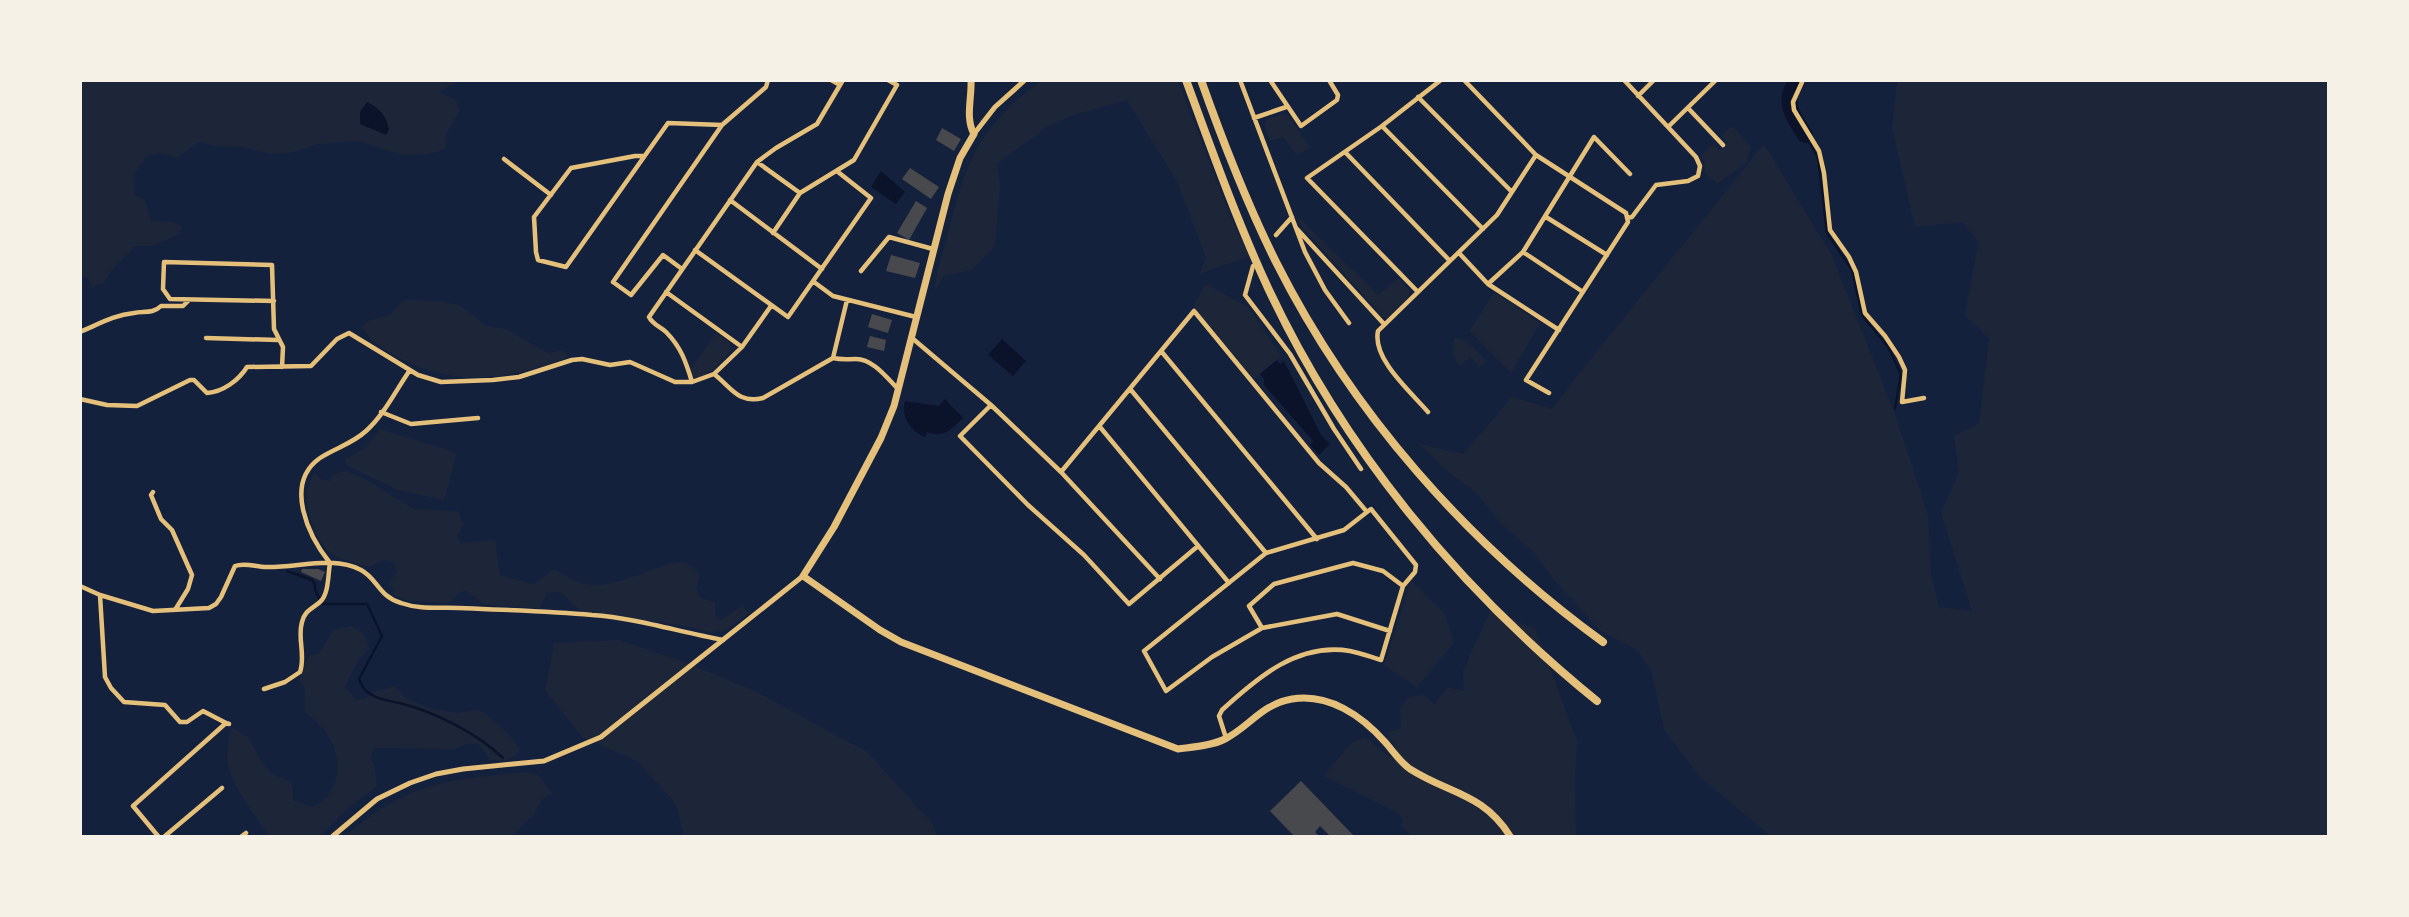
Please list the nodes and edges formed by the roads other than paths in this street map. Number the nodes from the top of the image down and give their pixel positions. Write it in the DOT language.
graph roads {
  1 [pos="768,80"];
  2 [pos="831,80"];
  3 [pos="888,80"];
  4 [pos="971,80"];
  5 [pos="1025,80"];
  6 [pos="1186,80"];
  7 [pos="1201,80"];
  8 [pos="1240,80"];
  9 [pos="1270,80"];
  10 [pos="1329,80"];
  11 [pos="1441,80"];
  12 [pos="1464,80"];
  13 [pos="1624,80"];
  14 [pos="1654,80"];
  15 [pos="1716,80"];
  16 [pos="1803,80"];
  17 [pos="841,83"];
  18 [pos="1638,96"];
  19 [pos="1418,97"];
  20 [pos="1286,107"];
  21 [pos="1688,108"];
  22 [pos="1254,118"];
  23 [pos="722,125"];
  24 [pos="1382,126"];
  25 [pos="1668,127"];
  26 [pos="974,134"];
  27 [pos="1723,145"];
  28 [pos="1345,152"];
  29 [pos="1536,155"];
  30 [pos="644,156"];
  31 [pos="504,159"];
  32 [pos="757,162"];
  33 [pos="838,172"];
  34 [pos="1630,174"];
  35 [pos="1570,178"];
  36 [pos="1511,191"];
  37 [pos="800,193"];
  38 [pos="551,195"];
  39 [pos="730,201"];
  40 [pos="1292,217"];
  41 [pos="1546,217"];
  42 [pos="1627,218"];
  43 [pos="1296,227"];
  44 [pos="1483,229"];
  45 [pos="773,233"];
  46 [pos="1276,234"];
  47 [pos="933,249"];
  48 [pos="695,250"];
  49 [pos="1523,252"];
  50 [pos="1459,253"];
  51 [pos="1607,255"];
  52 [pos="1450,261"];
  53 [pos="1253,266"];
  54 [pos="682,269"];
  55 [pos="822,269"];
  56 [pos="861,271"];
  57 [pos="814,282"];
  58 [pos="1488,284"];
  59 [pos="666,292"];
  60 [pos="1418,292"];
  61 [pos="1583,292"];
  62 [pos="189,300"];
  63 [pos="847,300"];
  64 [pos="274,301"];
  65 [pos="771,306"];
  66 [pos="916,317"];
  67 [pos="1349,323"];
  68 [pos="1384,324"];
  69 [pos="1559,330"];
  70 [pos="80,332"];
  71 [pos="206,338"];
  72 [pos="912,338"];
  73 [pos="278,340"];
  74 [pos="742,347"];
  75 [pos="1161,351"];
  76 [pos="833,358"];
  77 [pos="282,367"];
  78 [pos="410,370"];
  79 [pos="714,374"];
  80 [pos="692,382"];
  81 [pos="898,389"];
  82 [pos="1130,390"];
  83 [pos="1549,393"];
  84 [pos="1924,398"];
  85 [pos="80,399"];
  86 [pos="991,405"];
  87 [pos="381,412"];
  88 [pos="1428,412"];
  89 [pos="478,418"];
  90 [pos="1100,428"];
  91 [pos="1361,469"];
  92 [pos="1061,472"];
  93 [pos="153,492"];
  94 [pos="1367,512"];
  95 [pos="1317,540"];
  96 [pos="1198,547"];
  97 [pos="1266,553"];
  98 [pos="330,564"];
  99 [pos="803,576"];
  100 [pos="1160,579"];
  101 [pos="1230,583"];
  102 [pos="80,586"];
  103 [pos="1403,586"];
  104 [pos="100,595"];
  105 [pos="175,611"];
  106 [pos="1262,628"];
  107 [pos="1390,631"];
  108 [pos="723,640"];
  109 [pos="1603,642"];
  110 [pos="264,689"];
  111 [pos="1597,701"];
  112 [pos="1227,738"];
  113 [pos="222,788"];
  114 [pos="158,836"];
  115 [pos="165,836"];
  116 [pos="333,836"];
  117 [pos="1510,836"];
  1 -- 23 [label="street"];
  2 -- 17 [label="street"];
  3 -- 33 [label="street"];
  4 -- 26 [label="highway"];
  5 -- 26 [label="street"];
  6 -- 111 [label="highway"];
  7 -- 109 [label="highway"];
  8 -- 22 [label="street"];
  9 -- 20 [label="street"];
  10 -- 20 [label="street"];
  11 -- 19 [label="street"];
  12 -- 29 [label="street"];
  13 -- 18 [label="street"];
  14 -- 18 [label="street"];
  15 -- 21 [label="street"];
  16 -- 84 [label="street"];
  17 -- 32 [label="street"];
  18 -- 25 [label="street"];
  19 -- 24 [label="street"];
  19 -- 36 [label="street"];
  20 -- 22 [label="street"];
  21 -- 25 [label="street"];
  21 -- 27 [label="street"];
  22 -- 40 [label="street"];
  23 -- 30 [label="street"];
  23 -- 54 [label="street"];
  24 -- 28 [label="street"];
  24 -- 44 [label="street"];
  25 -- 42 [label="street"];
  26 -- 47 [label="highway"];
  28 -- 52 [label="street"];
  28 -- 60 [label="street"];
  29 -- 35 [label="street"];
  29 -- 36 [label="street"];
  30 -- 38 [label="street"];
  30 -- 38 [label="street"];
  31 -- 38 [label="street"];
  32 -- 37 [label="street"];
  32 -- 39 [label="street"];
  33 -- 37 [label="street"];
  33 -- 55 [label="street"];
  34 -- 35 [label="street"];
  35 -- 41 [label="street"];
  35 -- 42 [label="street"];
  36 -- 44 [label="street"];
  37 -- 45 [label="street"];
  39 -- 45 [label="street"];
  39 -- 48 [label="street"];
  40 -- 43 [label="street"];
  40 -- 46 [label="street"];
  41 -- 49 [label="street"];
  41 -- 51 [label="street"];
  42 -- 51 [label="street"];
  43 -- 67 [label="street"];
  43 -- 68 [label="street"];
  44 -- 50 [label="street"];
  45 -- 55 [label="street"];
  47 -- 56 [label="street"];
  47 -- 66 [label="highway"];
  48 -- 54 [label="street"];
  48 -- 65 [label="street"];
  49 -- 58 [label="street"];
  49 -- 61 [label="street"];
  50 -- 52 [label="street"];
  50 -- 58 [label="street"];
  51 -- 61 [label="street"];
  52 -- 60 [label="street"];
  53 -- 91 [label="street"];
  54 -- 59 [label="street"];
  55 -- 57 [label="street"];
  57 -- 63 [label="street"];
  57 -- 65 [label="street"];
  58 -- 69 [label="street"];
  59 -- 74 [label="street"];
  59 -- 80 [label="street"];
  60 -- 68 [label="street"];
  61 -- 69 [label="street"];
  62 -- 64 [label="street"];
  62 -- 64 [label="street"];
  62 -- 70 [label="street"];
  63 -- 66 [label="street"];
  63 -- 76 [label="street"];
  64 -- 73 [label="street"];
  65 -- 74 [label="street"];
  66 -- 72 [label="highway"];
  68 -- 88 [label="street"];
  69 -- 83 [label="street"];
  71 -- 73 [label="street"];
  72 -- 81 [label="highway"];
  72 -- 86 [label="street"];
  73 -- 77 [label="street"];
  74 -- 79 [label="street"];
  75 -- 82 [label="street"];
  75 -- 94 [label="street"];
  75 -- 95 [label="street"];
  76 -- 79 [label="street"];
  76 -- 81 [label="street"];
  77 -- 78 [label="street"];
  77 -- 85 [label="street"];
  78 -- 80 [label="street"];
  78 -- 87 [label="street"];
  79 -- 80 [label="street"];
  81 -- 99 [label="highway"];
  82 -- 90 [label="street"];
  82 -- 97 [label="street"];
  86 -- 92 [label="street"];
  86 -- 100 [label="street"];
  87 -- 89 [label="street"];
  87 -- 98 [label="street"];
  90 -- 92 [label="street"];
  90 -- 96 [label="street"];
  92 -- 100 [label="street"];
  93 -- 105 [label="street"];
  94 -- 95 [label="street"];
  94 -- 103 [label="street"];
  95 -- 97 [label="street"];
  96 -- 100 [label="street"];
  96 -- 101 [label="street"];
  97 -- 101 [label="street"];
  98 -- 105 [label="street"];
  98 -- 108 [label="street"];
  98 -- 110 [label="street"];
  99 -- 108 [label="street"];
  99 -- 112 [label="highway"];
  101 -- 106 [label="street"];
  102 -- 104 [label="street"];
  103 -- 106 [label="street"];
  103 -- 107 [label="street"];
  104 -- 105 [label="street"];
  104 -- 114 [label="street"];
  106 -- 107 [label="street"];
  107 -- 112 [label="street"];
  108 -- 116 [label="street"];
  112 -- 117 [label="highway"];
  113 -- 115 [label="street"];
}
